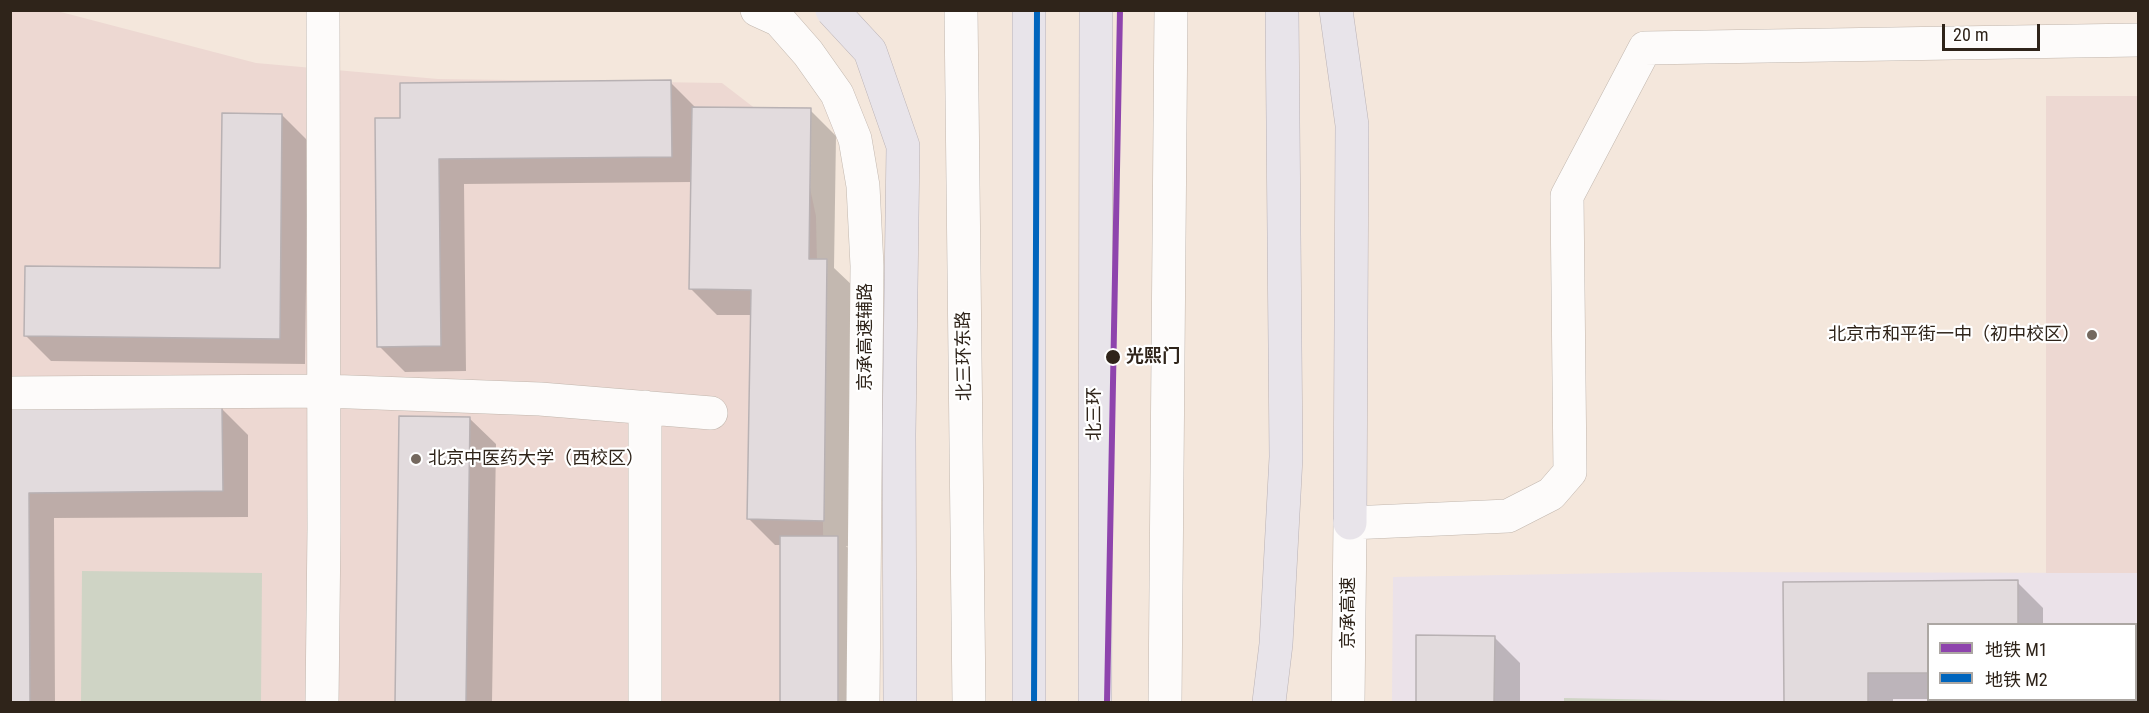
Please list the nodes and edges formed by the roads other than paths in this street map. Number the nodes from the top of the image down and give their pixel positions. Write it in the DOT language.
graph roads {
  1 [pos="323,10"];
  2 [pos="757,10"];
  3 [pos="832,10"];
  4 [pos="961,10"];
  5 [pos="1029,10"];
  6 [pos="1096,10"];
  7 [pos="1171,10"];
  8 [pos="1282,10"];
  9 [pos="1336,10"];
  10 [pos="2139,40"];
  11 [pos="324,391"];
  12 [pos="10,393"];
  13 [pos="645,407"];
  14 [pos="711,413"];
  15 [pos="1350,522"];
  16 [pos="322,702"];
  17 [pos="645,702"];
  18 [pos="863,702"];
  19 [pos="900,702"];
  20 [pos="969,702"];
  21 [pos="1029,702"];
  22 [pos="1095,702"];
  23 [pos="1165,702"];
  24 [pos="1269,702"];
  25 [pos="1348,702"];
  1 -- 11 [label="street"];
  2 -- 18 [label="street, 京承高速辅路"];
  3 -- 19 [label="highway, bridge"];
  4 -- 20 [label="street, 北三环东路"];
  5 -- 21 [label="highway"];
  6 -- 22 [label="highway, 北三环"];
  7 -- 23 [label="street"];
  8 -- 24 [label="highway"];
  9 -- 15 [label="highway"];
  10 -- 15 [label="street"];
  11 -- 12 [label="street"];
  11 -- 13 [label="street"];
  11 -- 16 [label="street"];
  13 -- 14 [label="street"];
  13 -- 17 [label="street"];
  15 -- 25 [label="street, 京承高速"];
}
